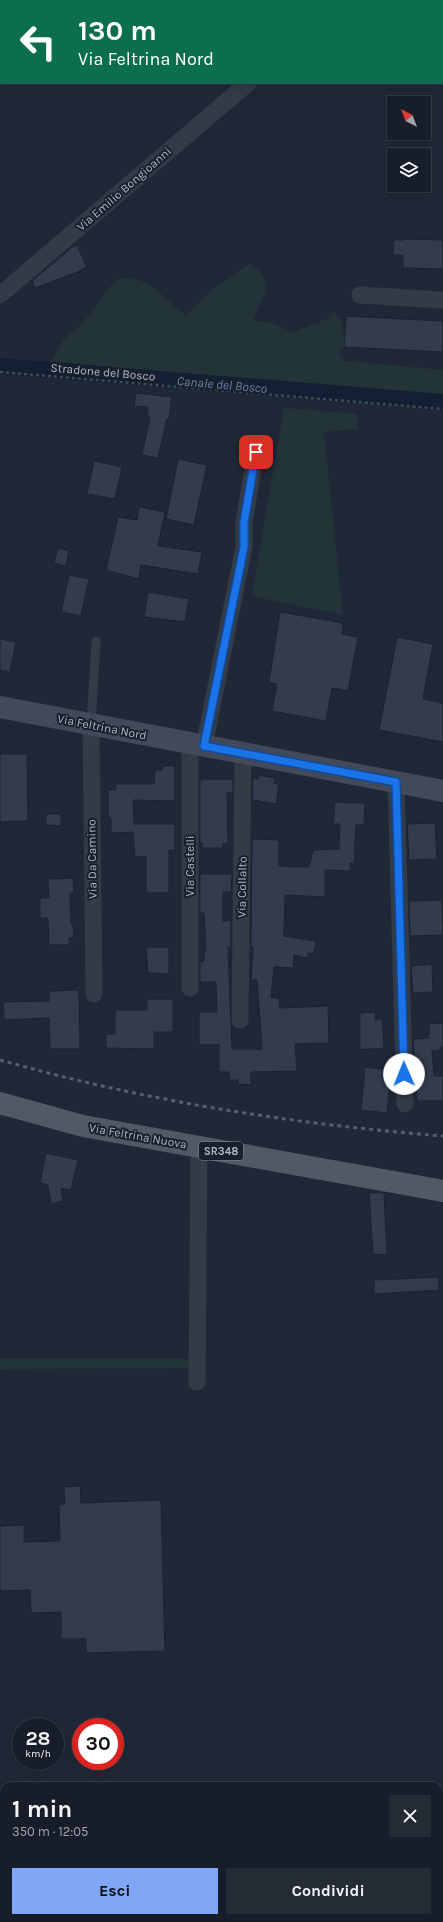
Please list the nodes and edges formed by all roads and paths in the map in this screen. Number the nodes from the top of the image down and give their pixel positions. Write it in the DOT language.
graph roads {
  1 [pos="247,84"];
  2 [pos="0,295"];
  3 [pos="360,295"];
  4 [pos="443,300"];
  5 [pos="0,372"];
  6 [pos="443,409"];
  7 [pos="256,452"];
  8 [pos="96,641"];
  9 [pos="0,708"];
  10 [pos="91,724"];
  11 [pos="197,745"];
  12 [pos="243,753"];
  13 [pos="396,782"];
  14 [pos="443,791"];
  15 [pos="190,988"];
  16 [pos="94,994"];
  17 [pos="240,1020"];
  18 [pos="0,1102"];
  19 [pos="405,1104"];
  20 [pos="199,1147"];
  21 [pos="443,1191"];
  22 [pos="197,1382"];
  1 -- 2 [label="street, Via Emilio Bongioanni"];
  3 -- 4 [label="street"];
  5 -- 6 [label="path, Stradone del Bosco"];
  7 -- 11 [label="street"];
  8 -- 10 [label="lane"];
  9 -- 10 [label="main road, Via Feltrina Nord"];
  10 -- 11 [label="main road, Via Feltrina Nord"];
  10 -- 16 [label="street, Via Da Camino"];
  11 -- 12 [label="main road, Via Feltrina Nord"];
  11 -- 15 [label="street, Via Castelli"];
  12 -- 13 [label="main road, Via Feltrina Nord"];
  12 -- 17 [label="street, Via Collalto"];
  13 -- 14 [label="main road, Via Feltrina Nord"];
  13 -- 19 [label="street"];
  18 -- 20 [label="main road, Via Feltrina Nuova / SR348"];
  20 -- 21 [label="main road, Via Feltrina Nuova / SR348"];
  20 -- 22 [label="street"];
}
